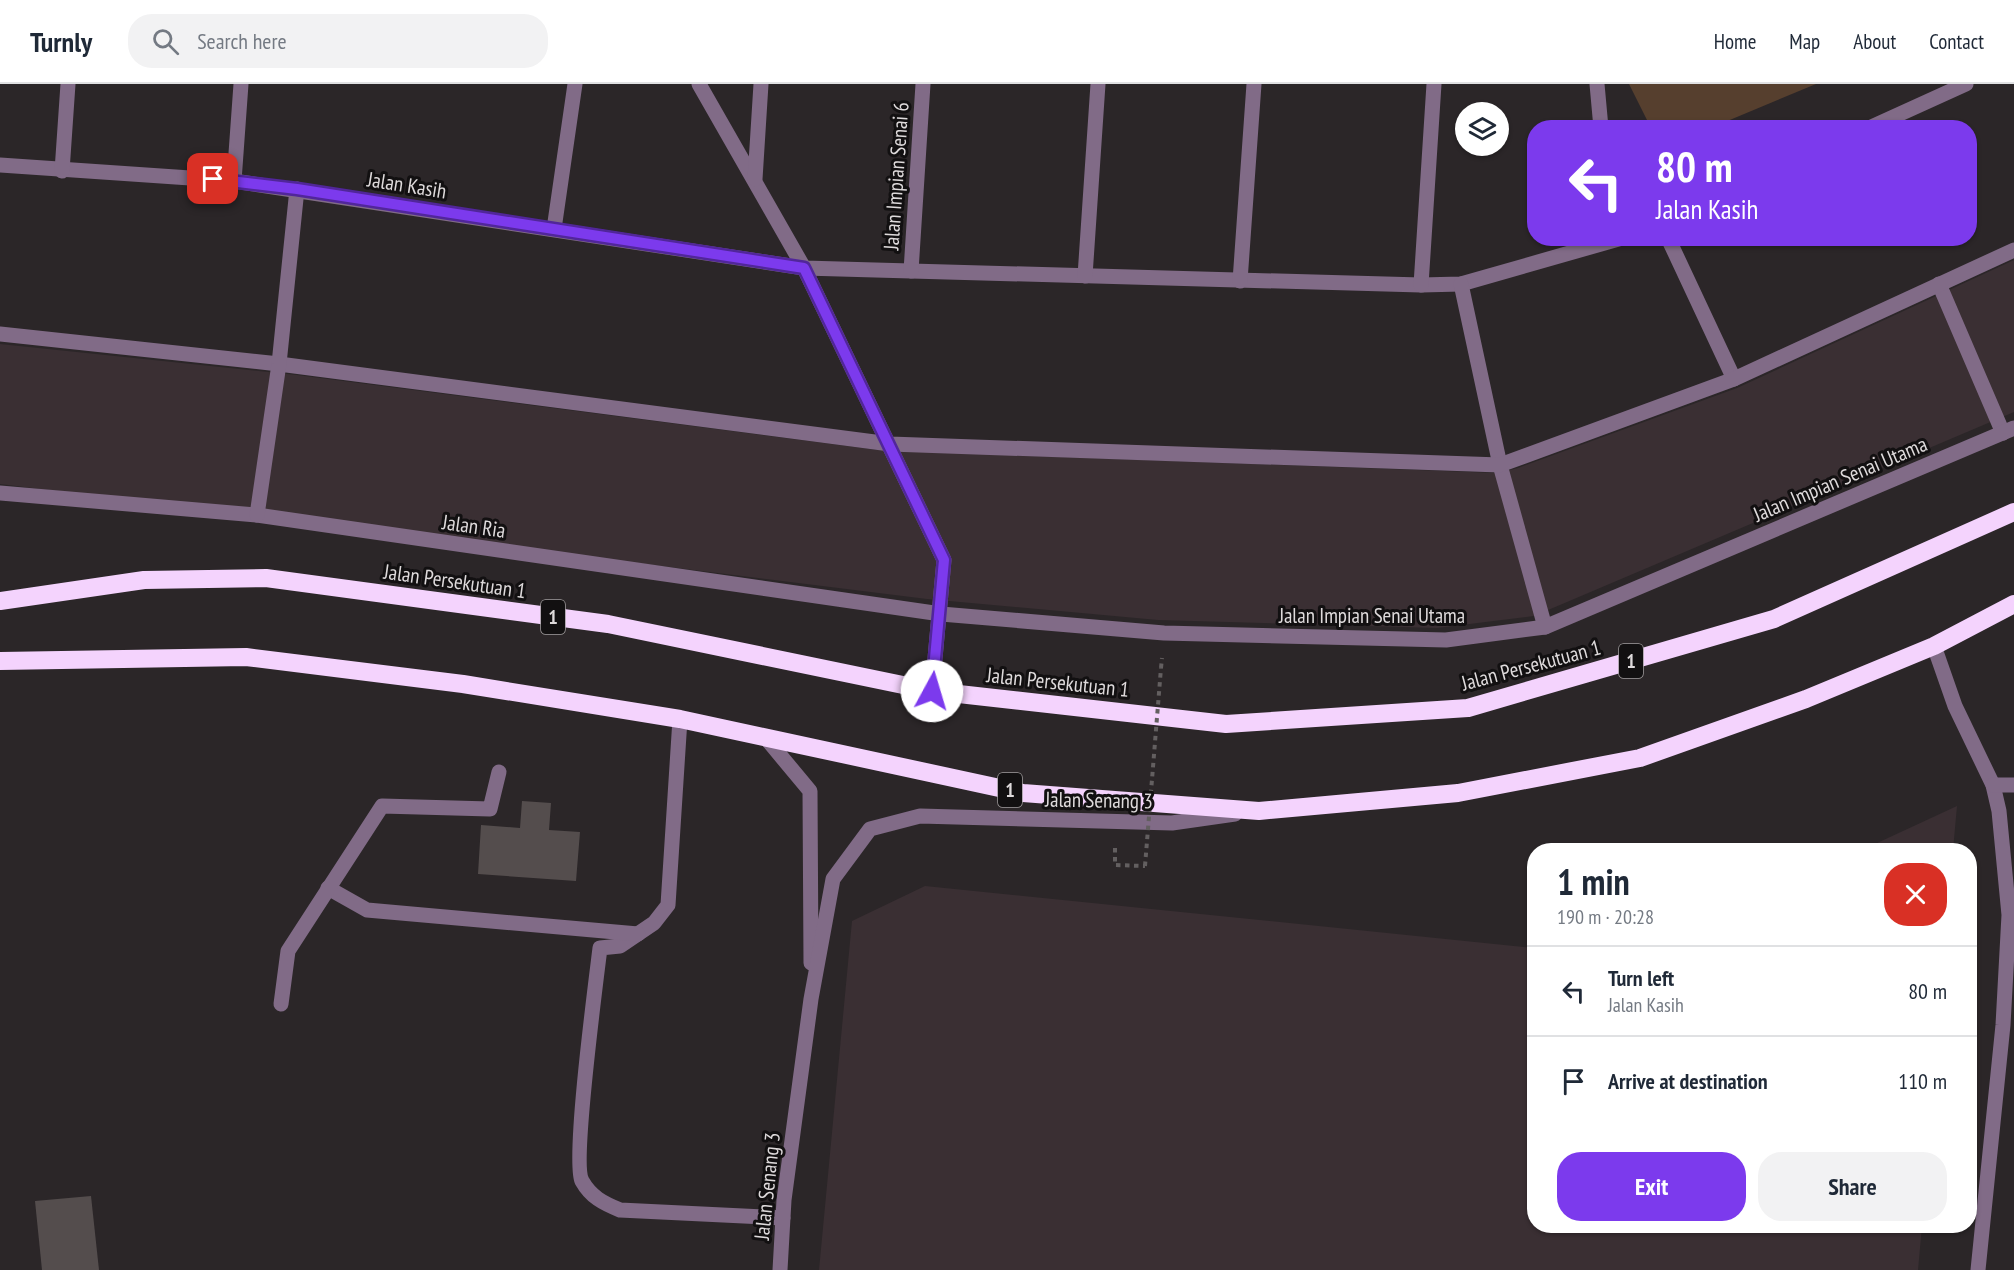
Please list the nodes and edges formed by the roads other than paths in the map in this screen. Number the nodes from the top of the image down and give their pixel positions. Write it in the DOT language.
graph roads {
  1 [pos="68,84"];
  2 [pos="241,84"];
  3 [pos="575,84"];
  4 [pos="699,84"];
  5 [pos="761,84"];
  6 [pos="923,84"];
  7 [pos="1098,84"];
  8 [pos="1254,84"];
  9 [pos="1434,84"];
  10 [pos="1597,84"];
  11 [pos="1966,84"];
  12 [pos="1600,120"];
  13 [pos="1887,120"];
  14 [pos="0,165"];
  15 [pos="62,171"];
  16 [pos="755,179"];
  17 [pos="234,181"];
  18 [pos="297,189"];
  19 [pos="554,229"];
  20 [pos="1594,246"];
  21 [pos="1672,246"];
  22 [pos="2014,250"];
  23 [pos="804,268"];
  24 [pos="911,271"];
  25 [pos="1085,276"];
  26 [pos="1240,281"];
  27 [pos="1461,284"];
  28 [pos="1939,284"];
  29 [pos="1421,285"];
  30 [pos="0,333"];
  31 [pos="279,364"];
  32 [pos="1734,379"];
  33 [pos="2009,430"];
  34 [pos="890,444"];
  35 [pos="1500,465"];
  36 [pos="0,493"];
  37 [pos="2014,512"];
  38 [pos="257,515"];
  39 [pos="0,602"];
  40 [pos="2014,604"];
  41 [pos="941,614"];
  42 [pos="1545,627"];
  43 [pos="1934,646"];
  44 [pos="20,659"];
  45 [pos="0,662"];
  46 [pos="0,668"];
  47 [pos="932,691"];
  48 [pos="680,719"];
  49 [pos="765,737"];
  50 [pos="499,771"];
  51 [pos="1993,785"];
  52 [pos="2014,785"];
  53 [pos="1259,811"];
  54 [pos="328,888"];
  55 [pos="638,934"];
  56 [pos="811,999"];
  57 [pos="281,1004"];
  58 [pos="2009,1025"];
  59 [pos="783,1218"];
  60 [pos="780,1270"];
  61 [pos="1978,1270"];
  1 -- 15 [label="street"];
  2 -- 17 [label="street"];
  3 -- 19 [label="street"];
  4 -- 16 [label="street"];
  5 -- 16 [label="street"];
  6 -- 24 [label="street, Jalan Impian Senai 6"];
  7 -- 25 [label="street"];
  8 -- 26 [label="street"];
  9 -- 29 [label="street"];
  10 -- 12 [label="street"];
  11 -- 13 [label="street"];
  14 -- 15 [label="street, Jalan Kasih"];
  15 -- 17 [label="street, Jalan Kasih"];
  16 -- 23 [label="street"];
  17 -- 18 [label="street, Jalan Kasih"];
  18 -- 19 [label="street, Jalan Kasih"];
  18 -- 31 [label="street"];
  19 -- 23 [label="street, Jalan Kasih"];
  20 -- 27 [label="street, Jalan Kasih"];
  21 -- 32 [label="street"];
  22 -- 28 [label="street"];
  23 -- 24 [label="street, Jalan Kasih"];
  23 -- 34 [label="street"];
  24 -- 25 [label="street, Jalan Kasih"];
  25 -- 26 [label="street, Jalan Kasih"];
  26 -- 29 [label="street, Jalan Kasih"];
  27 -- 29 [label="street, Jalan Kasih"];
  27 -- 35 [label="street"];
  28 -- 32 [label="street"];
  28 -- 33 [label="street"];
  30 -- 31 [label="street"];
  31 -- 34 [label="street"];
  31 -- 38 [label="street"];
  32 -- 35 [label="street"];
  33 -- 42 [label="street, Jalan Impian Senai Utama"];
  34 -- 35 [label="street"];
  34 -- 41 [label="street"];
  35 -- 42 [label="street"];
  36 -- 38 [label="street, Jalan Ria"];
  37 -- 47 [label="highway, Jalan Persekutuan 1 / 1"];
  38 -- 41 [label="street, Jalan Ria"];
  39 -- 47 [label="highway, Jalan Persekutuan 1 / 1"];
  40 -- 43 [label="highway, 1"];
  41 -- 42 [label="street, Jalan Impian Senai Utama"];
  41 -- 47 [label="street"];
  43 -- 51 [label="street"];
  43 -- 53 [label="highway, 1"];
  44 -- 45 [label="highway, 1"];
  44 -- 46 [label="street"];
  44 -- 48 [label="highway, 1"];
  48 -- 49 [label="highway, 1"];
  48 -- 55 [label="street"];
  49 -- 53 [label="highway, 1"];
  49 -- 56 [label="street, Jalan Senang 3"];
  50 -- 54 [label="street"];
  51 -- 52 [label="street"];
  51 -- 58 [label="street"];
  53 -- 56 [label="street, Jalan Senang 3"];
  54 -- 55 [label="street"];
  54 -- 57 [label="street"];
  55 -- 59 [label="street"];
  56 -- 59 [label="street, Jalan Senang 3"];
  58 -- 61 [label="street"];
  59 -- 60 [label="street, Jalan Senang 3"];
}
